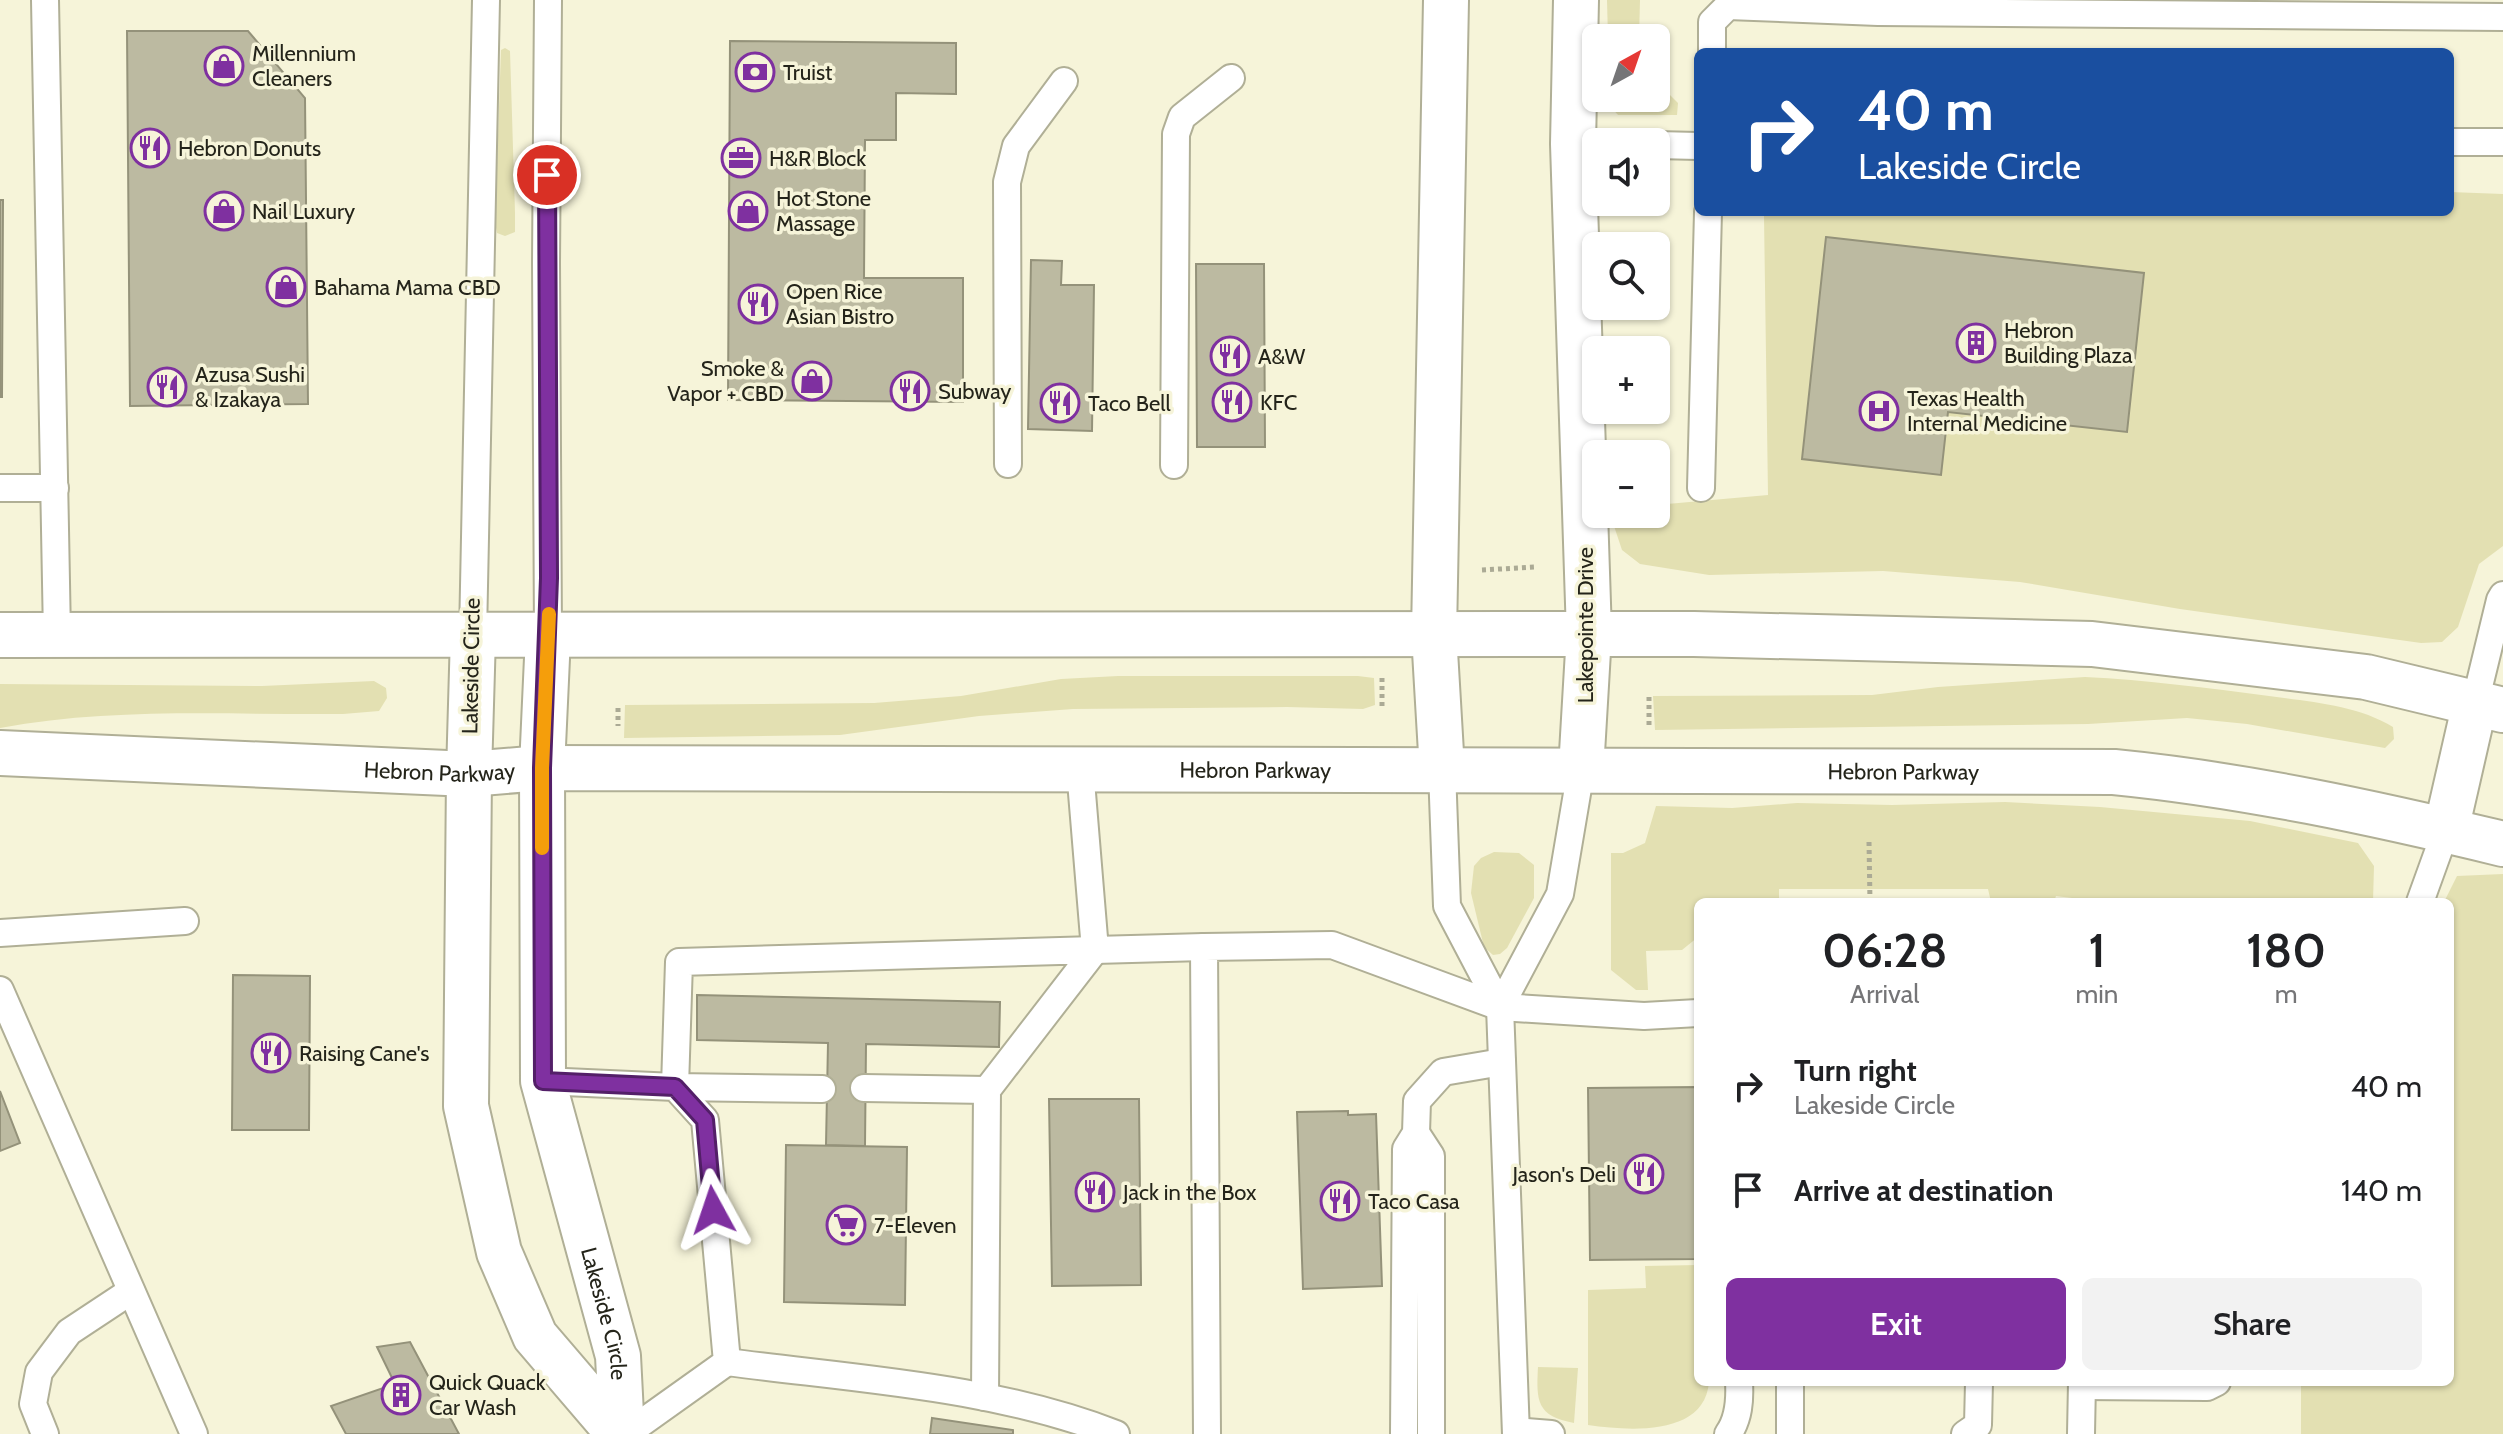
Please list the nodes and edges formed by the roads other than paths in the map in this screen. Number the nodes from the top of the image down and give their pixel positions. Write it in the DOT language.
graph roads {
  1 [pos="45,0"];
  2 [pos="486,0"];
  3 [pos="548,0"];
  4 [pos="1446,0"];
  5 [pos="1576,0"];
  6 [pos="2503,17"];
  7 [pos="1712,48"];
  8 [pos="1231,78"];
  9 [pos="1064,81"];
  10 [pos="1583,128"];
  11 [pos="2454,142"];
  12 [pos="2503,142"];
  13 [pos="1670,145"];
  14 [pos="1694,146"];
  15 [pos="1585,216"];
  16 [pos="1708,216"];
  17 [pos="1008,464"];
  18 [pos="1174,465"];
  19 [pos="0,488"];
  20 [pos="55,488"];
  21 [pos="1701,488"];
  22 [pos="2502,599"];
  23 [pos="1434,634"];
  24 [pos="1589,634"];
  25 [pos="0,635"];
  26 [pos="57,635"];
  27 [pos="473,635"];
  28 [pos="548,636"];
  29 [pos="2489,707"];
  30 [pos="0,753"];
  31 [pos="542,768"];
  32 [pos="1080,769"];
  33 [pos="1442,770"];
  34 [pos="1581,770"];
  35 [pos="469,774"];
  36 [pos="2446,830"];
  37 [pos="2503,844"];
  38 [pos="2421,898"];
  39 [pos="185,921"];
  40 [pos="0,933"];
  41 [pos="1204,947"];
  42 [pos="1095,950"];
  43 [pos="0,990"];
  44 [pos="1500,1007"];
  45 [pos="1694,1013"];
  46 [pos="1502,1062"];
  47 [pos="543,1081"];
  48 [pos="675,1087"];
  49 [pos="864,1088"];
  50 [pos="822,1089"];
  51 [pos="987,1090"];
  52 [pos="1416,1133"];
  53 [pos="131,1291"];
  54 [pos="727,1362"];
  55 [pos="1739,1386"];
  56 [pos="1790,1386"];
  57 [pos="1979,1386"];
  58 [pos="2082,1386"];
  59 [pos="985,1397"];
  60 [pos="1516,1432"];
  61 [pos="1796,1433"];
  62 [pos="45,1434"];
  63 [pos="194,1434"];
  64 [pos="622,1434"];
  65 [pos="1116,1434"];
  66 [pos="1207,1434"];
  67 [pos="1404,1434"];
  68 [pos="1431,1434"];
  69 [pos="1551,1434"];
  70 [pos="1728,1434"];
  71 [pos="1965,1434"];
  72 [pos="2081,1434"];
  1 -- 20 [label="lane"];
  2 -- 27 [label="lane, Lakeside Circle"];
  3 -- 28 [label="lane, Lakeside Circle"];
  4 -- 23 [label="main road"];
  5 -- 10 [label="main road, Lakepointe Drive"];
  6 -- 7 [label="lane"];
  8 -- 18 [label="lane"];
  9 -- 17 [label="lane"];
  11 -- 12 [label="lane"];
  13 -- 14 [label="lane"];
  15 -- 24 [label="main road, Lakepointe Drive"];
  16 -- 21 [label="lane"];
  19 -- 20 [label="lane"];
  20 -- 26 [label="lane"];
  22 -- 29 [label="lane"];
  23 -- 24 [label="main road"];
  23 -- 28 [label="main road"];
  23 -- 33 [label="main road"];
  24 -- 29 [label="main road"];
  24 -- 34 [label="main road, Lakepointe Drive"];
  25 -- 26 [label="main road"];
  26 -- 27 [label="main road"];
  27 -- 28 [label="main road"];
  27 -- 35 [label="main road, Lakeside Circle"];
  28 -- 31 [label="main road, Lakeside Circle"];
  29 -- 36 [label="main road"];
  30 -- 35 [label="main road, Hebron Parkway"];
  31 -- 32 [label="main road, Hebron Parkway"];
  31 -- 35 [label="main road, Hebron Parkway"];
  31 -- 47 [label="main road, Lakeside Circle"];
  32 -- 33 [label="main road, Hebron Parkway"];
  32 -- 42 [label="lane"];
  33 -- 34 [label="main road, Hebron Parkway"];
  33 -- 44 [label="lane"];
  34 -- 36 [label="main road, Hebron Parkway"];
  34 -- 44 [label="lane"];
  35 -- 64 [label="main road, Lakeside Circle"];
  36 -- 37 [label="main road, Hebron Parkway"];
  36 -- 38 [label="lane"];
  39 -- 40 [label="lane"];
  41 -- 42 [label="lane"];
  41 -- 44 [label="lane"];
  41 -- 66 [label="lane"];
  42 -- 48 [label="lane"];
  42 -- 51 [label="lane"];
  43 -- 53 [label="lane"];
  44 -- 45 [label="lane"];
  44 -- 46 [label="lane"];
  46 -- 52 [label="lane"];
  46 -- 60 [label="lane"];
  47 -- 48 [label="lane"];
  47 -- 64 [label="main road, Lakeside Circle"];
  48 -- 50 [label="lane"];
  48 -- 54 [label="lane"];
  49 -- 51 [label="lane"];
  51 -- 59 [label="lane"];
  52 -- 67 [label="lane"];
  52 -- 68 [label="lane"];
  53 -- 62 [label="lane"];
  53 -- 63 [label="lane"];
  54 -- 59 [label="lane"];
  54 -- 64 [label="lane"];
  55 -- 70 [label="lane"];
  56 -- 61 [label="lane"];
  57 -- 71 [label="lane"];
  58 -- 72 [label="lane"];
  59 -- 65 [label="lane"];
  60 -- 69 [label="lane"];
}
